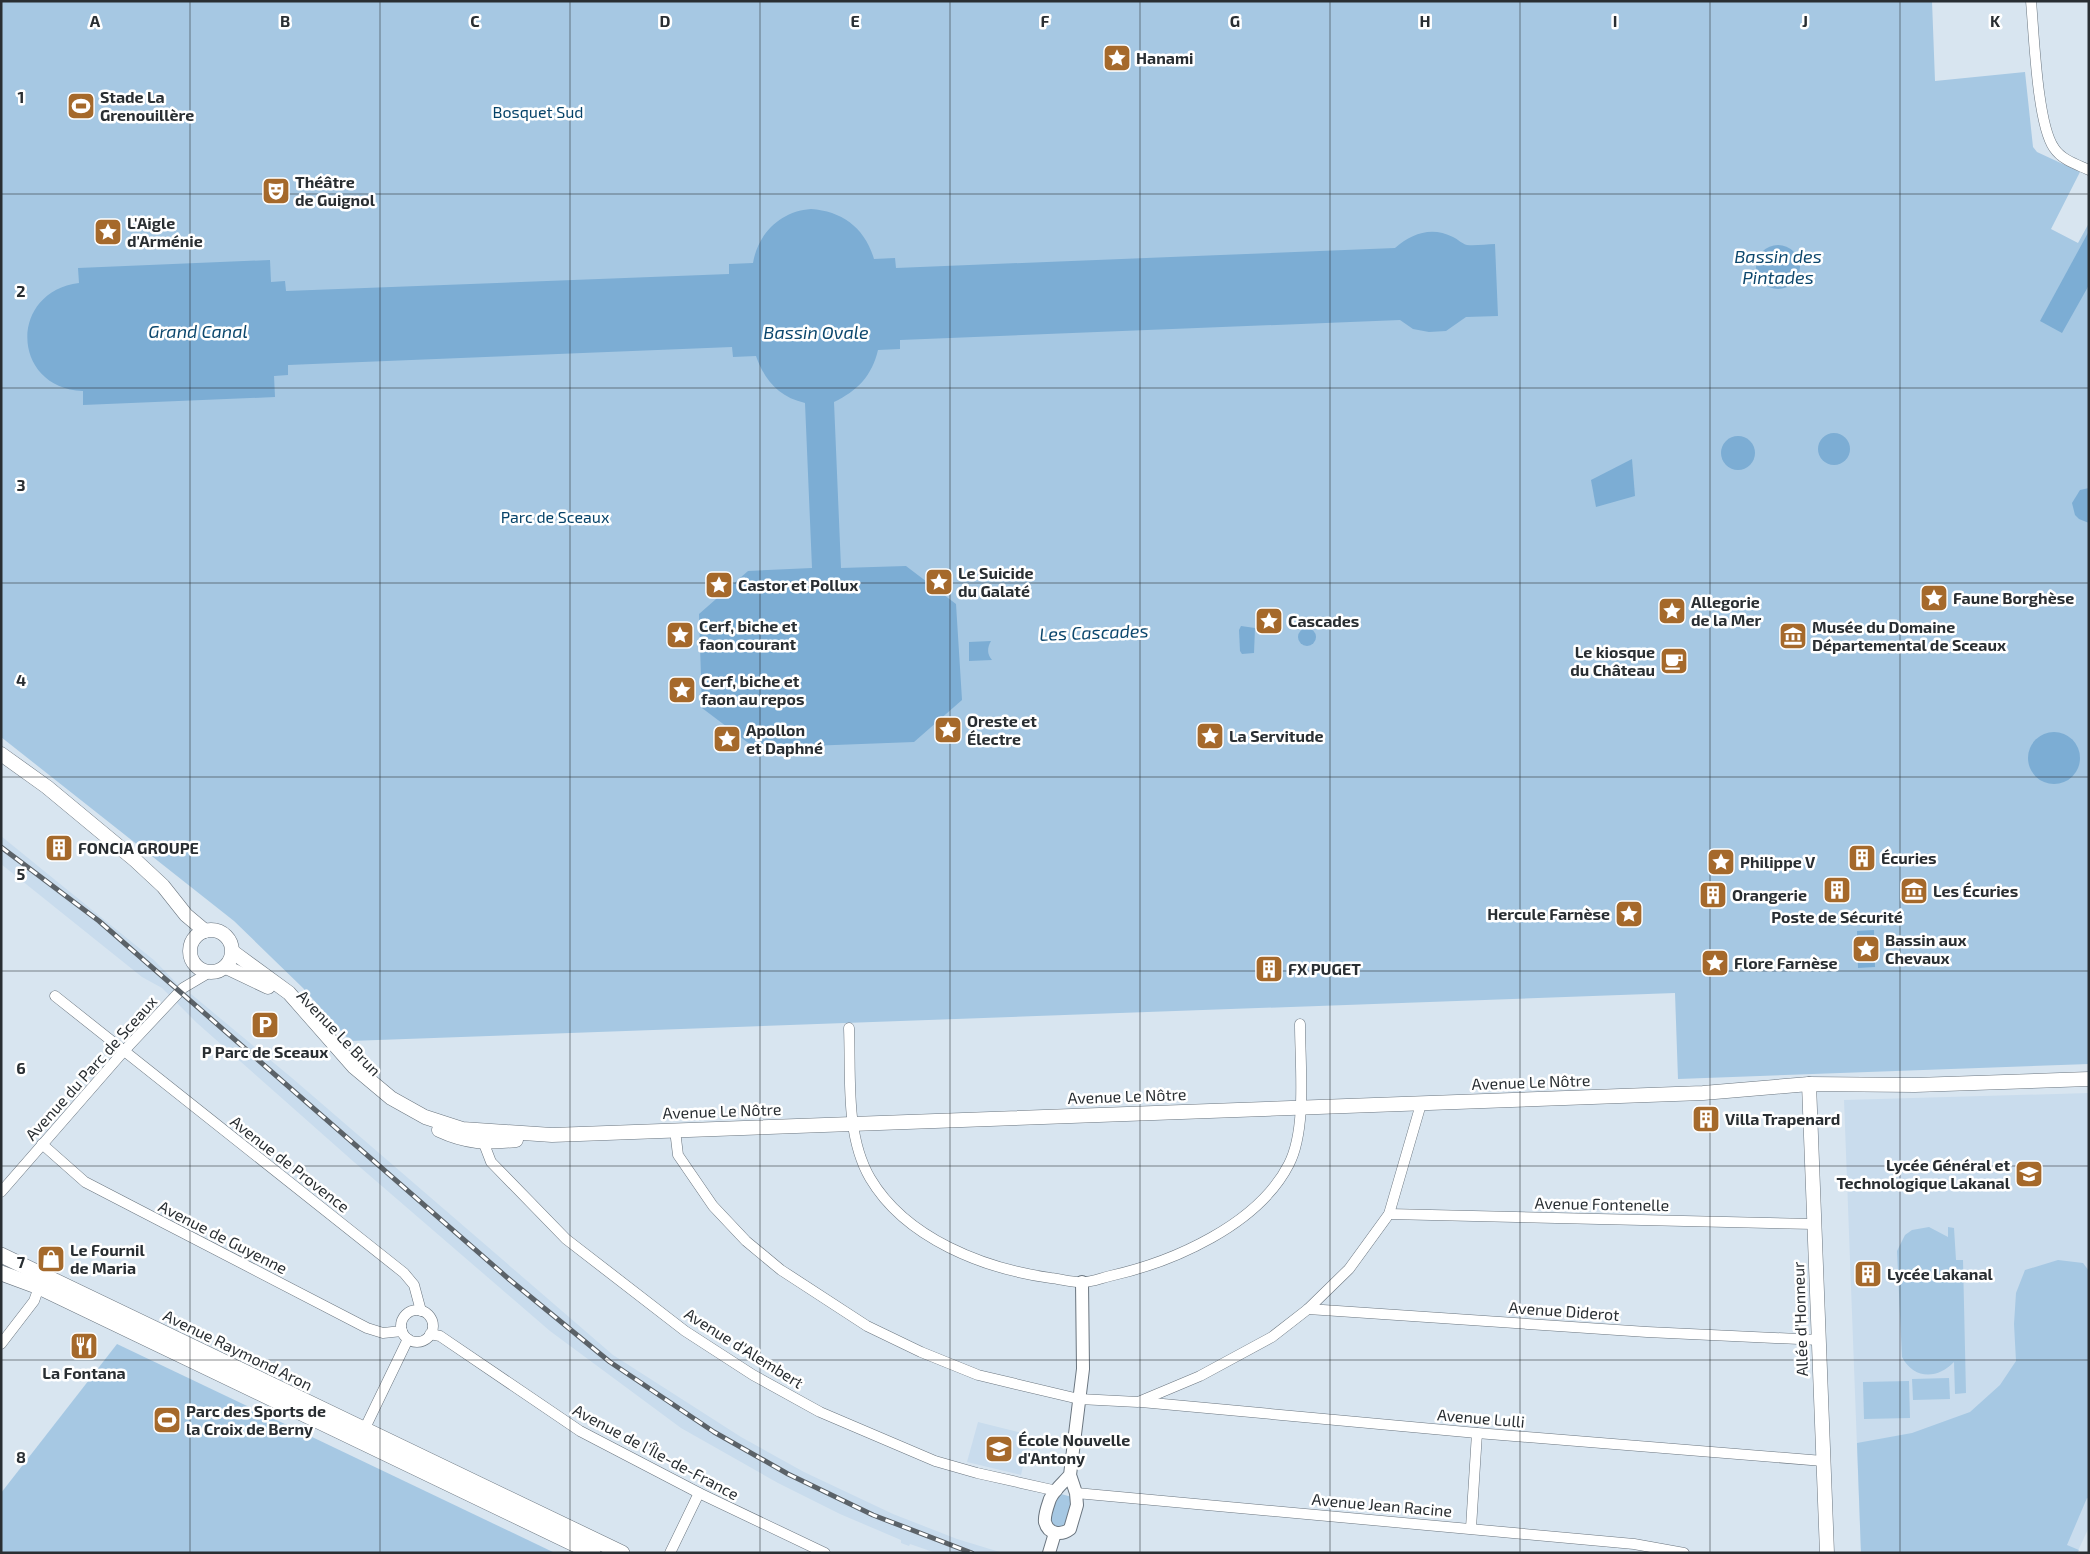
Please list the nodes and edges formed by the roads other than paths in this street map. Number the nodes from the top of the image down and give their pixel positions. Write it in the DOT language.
graph roads {
  1 [pos="2031,1"];
  2 [pos="2089,170"];
  3 [pos="1,754"];
  4 [pos="186,915"];
  5 [pos="205,931"];
  6 [pos="192,942"];
  7 [pos="233,952"];
  8 [pos="226,967"];
  9 [pos="210,972"];
  10 [pos="55,996"];
  11 [pos="1300,1024"];
  12 [pos="850,1028"];
  13 [pos="123,1052"];
  14 [pos="2089,1079"];
  15 [pos="1809,1088"];
  16 [pos="1300,1102"];
  17 [pos="1421,1104"];
  18 [pos="854,1124"];
  19 [pos="675,1130"];
  20 [pos="482,1137"];
  21 [pos="42,1144"];
  22 [pos="1,1192"];
  23 [pos="1389,1214"];
  24 [pos="1814,1224"];
  25 [pos="1,1255"];
  26 [pos="1,1273"];
  27 [pos="1082,1282"];
  28 [pos="38,1287"];
  29 [pos="1308,1309"];
  30 [pos="421,1311"];
  31 [pos="430,1334"];
  32 [pos="405,1335"];
  33 [pos="1819,1340"];
  34 [pos="1,1344"];
  35 [pos="1079,1399"];
  36 [pos="1138,1402"];
  37 [pos="364,1430"];
  38 [pos="1477,1434"];
  39 [pos="1823,1460"];
  40 [pos="1070,1474"];
  41 [pos="1057,1490"];
  42 [pos="699,1493"];
  43 [pos="1076,1493"];
  44 [pos="1471,1528"];
  45 [pos="1055,1533"];
  46 [pos="593,1553"];
  47 [pos="622,1553"];
  48 [pos="670,1553"];
  49 [pos="825,1553"];
  50 [pos="1049,1553"];
  51 [pos="1684,1553"];
  52 [pos="1827,1553"];
  1 -- 2 [label="street"];
  3 -- 4 [label="main road"];
  4 -- 5 [label="main road"];
  4 -- 6 [label="main road"];
  5 -- 6 [label="main road"];
  5 -- 7 [label="main road"];
  6 -- 9 [label="main road"];
  7 -- 8 [label="main road"];
  7 -- 20 [label="main road, Avenue Le Brun"];
  8 -- 9 [label="main road"];
  8 -- 20 [label="main road, Avenue Le Brun"];
  9 -- 13 [label="street, Avenue du Parc de Sceaux"];
  10 -- 13 [label="street, Avenue de Provence"];
  11 -- 16 [label="street"];
  12 -- 18 [label="street"];
  13 -- 21 [label="street, Avenue du Parc de Sceaux"];
  13 -- 30 [label="street, Avenue de Provence"];
  14 -- 15 [label="main road, Avenue Le Nôtre"];
  15 -- 17 [label="main road, Avenue Le Nôtre"];
  15 -- 24 [label="main road, Allée d'Honneur"];
  16 -- 17 [label="main road, Avenue Le Nôtre"];
  16 -- 18 [label="main road, Avenue Le Nôtre"];
  16 -- 27 [label="street"];
  17 -- 23 [label="street"];
  18 -- 19 [label="main road, Avenue Le Nôtre"];
  18 -- 27 [label="street"];
  19 -- 20 [label="main road, Avenue Le Nôtre"];
  19 -- 35 [label="street, Avenue Lulli"];
  20 -- 41 [label="street, Avenue d'Alembert"];
  21 -- 22 [label="street, Avenue du Parc de Sceaux"];
  21 -- 32 [label="street, Avenue de Guyenne"];
  23 -- 24 [label="street, Avenue Fontenelle"];
  23 -- 29 [label="street"];
  24 -- 33 [label="main road, Allée d'Honneur"];
  25 -- 37 [label="main road, Avenue Raymond Aron"];
  26 -- 28 [label="main road, Avenue Raymond Aron"];
  27 -- 35 [label="street"];
  28 -- 34 [label="street"];
  28 -- 46 [label="main road, Avenue Raymond Aron"];
  29 -- 33 [label="street, Avenue Diderot"];
  29 -- 36 [label="street"];
  30 -- 31 [label="street"];
  30 -- 32 [label="street"];
  31 -- 32 [label="street"];
  31 -- 42 [label="street, Avenue de l'Île-de-France"];
  32 -- 37 [label="street"];
  33 -- 39 [label="main road, Allée d'Honneur"];
  35 -- 36 [label="street, Avenue Lulli"];
  35 -- 40 [label="street"];
  36 -- 38 [label="street, Avenue Lulli"];
  37 -- 47 [label="main road, Avenue Raymond Aron"];
  38 -- 39 [label="street, Avenue Lulli"];
  38 -- 44 [label="street"];
  39 -- 52 [label="main road, Allée d'Honneur"];
  40 -- 41 [label="street"];
  40 -- 43 [label="street"];
  41 -- 43 [label="street"];
  41 -- 45 [label="street"];
  42 -- 48 [label="street"];
  42 -- 49 [label="street, Avenue de l'Île-de-France"];
  43 -- 44 [label="street, Avenue Jean Racine"];
  43 -- 45 [label="street"];
  44 -- 51 [label="street, Avenue Jean Racine"];
  45 -- 50 [label="street"];
}
